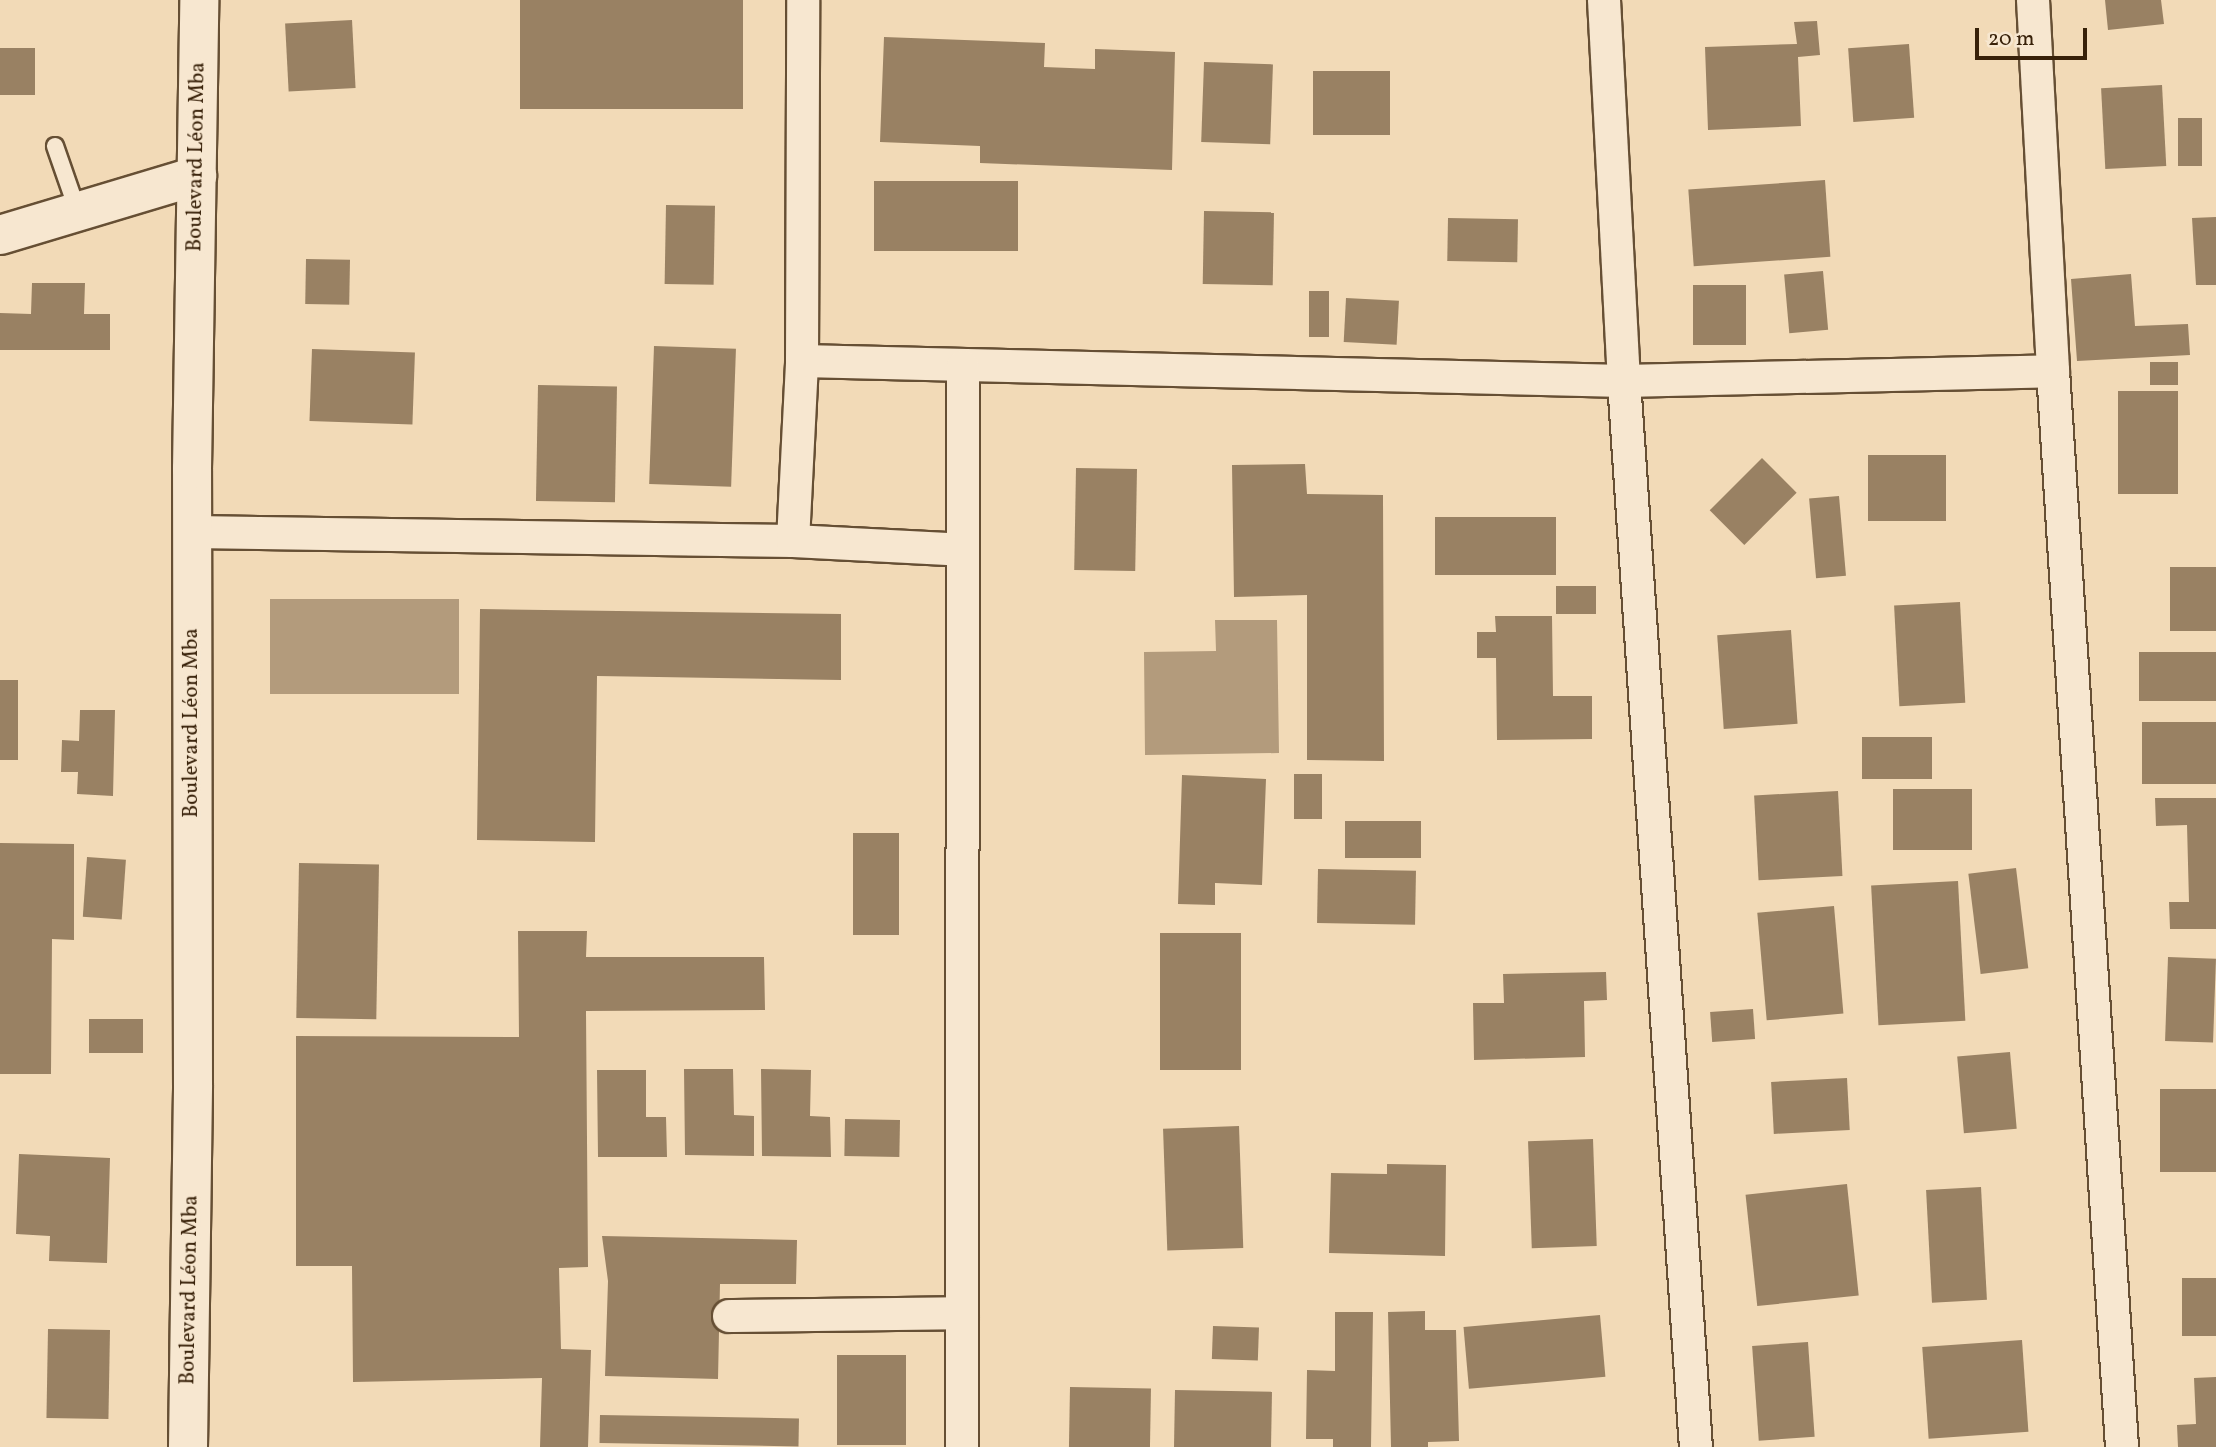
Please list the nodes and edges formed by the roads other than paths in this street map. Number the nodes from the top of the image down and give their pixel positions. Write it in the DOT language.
graph roads {
  1 [pos="199,0"];
  2 [pos="803,0"];
  3 [pos="1604,0"];
  4 [pos="2033,0"];
  5 [pos="55,146"];
  6 [pos="197,176"];
  7 [pos="78,212"];
  8 [pos="0,235"];
  9 [pos="802,361"];
  10 [pos="963,367"];
  11 [pos="2053,370"];
  12 [pos="1624,381"];
  13 [pos="193,533"];
  14 [pos="793,541"];
  15 [pos="962,550"];
  16 [pos="962,1313"];
  17 [pos="729,1316"];
  18 [pos="188,1447"];
  19 [pos="962,1447"];
  20 [pos="1696,1447"];
  21 [pos="2122,1447"];
  1 -- 6 [label="street, Boulevard Léon Mba"];
  2 -- 9 [label="street"];
  3 -- 12 [label="street"];
  4 -- 11 [label="street"];
  5 -- 7 [label="lane"];
  6 -- 7 [label="street"];
  6 -- 13 [label="street, Boulevard Léon Mba"];
  7 -- 8 [label="street"];
  9 -- 10 [label="street"];
  9 -- 14 [label="street"];
  10 -- 12 [label="street"];
  10 -- 15 [label="street"];
  11 -- 12 [label="street"];
  11 -- 21 [label="street"];
  12 -- 20 [label="street"];
  13 -- 14 [label="street"];
  13 -- 18 [label="street, Boulevard Léon Mba"];
  14 -- 15 [label="street"];
  15 -- 16 [label="street"];
  16 -- 17 [label="street"];
  16 -- 19 [label="street"];
}
